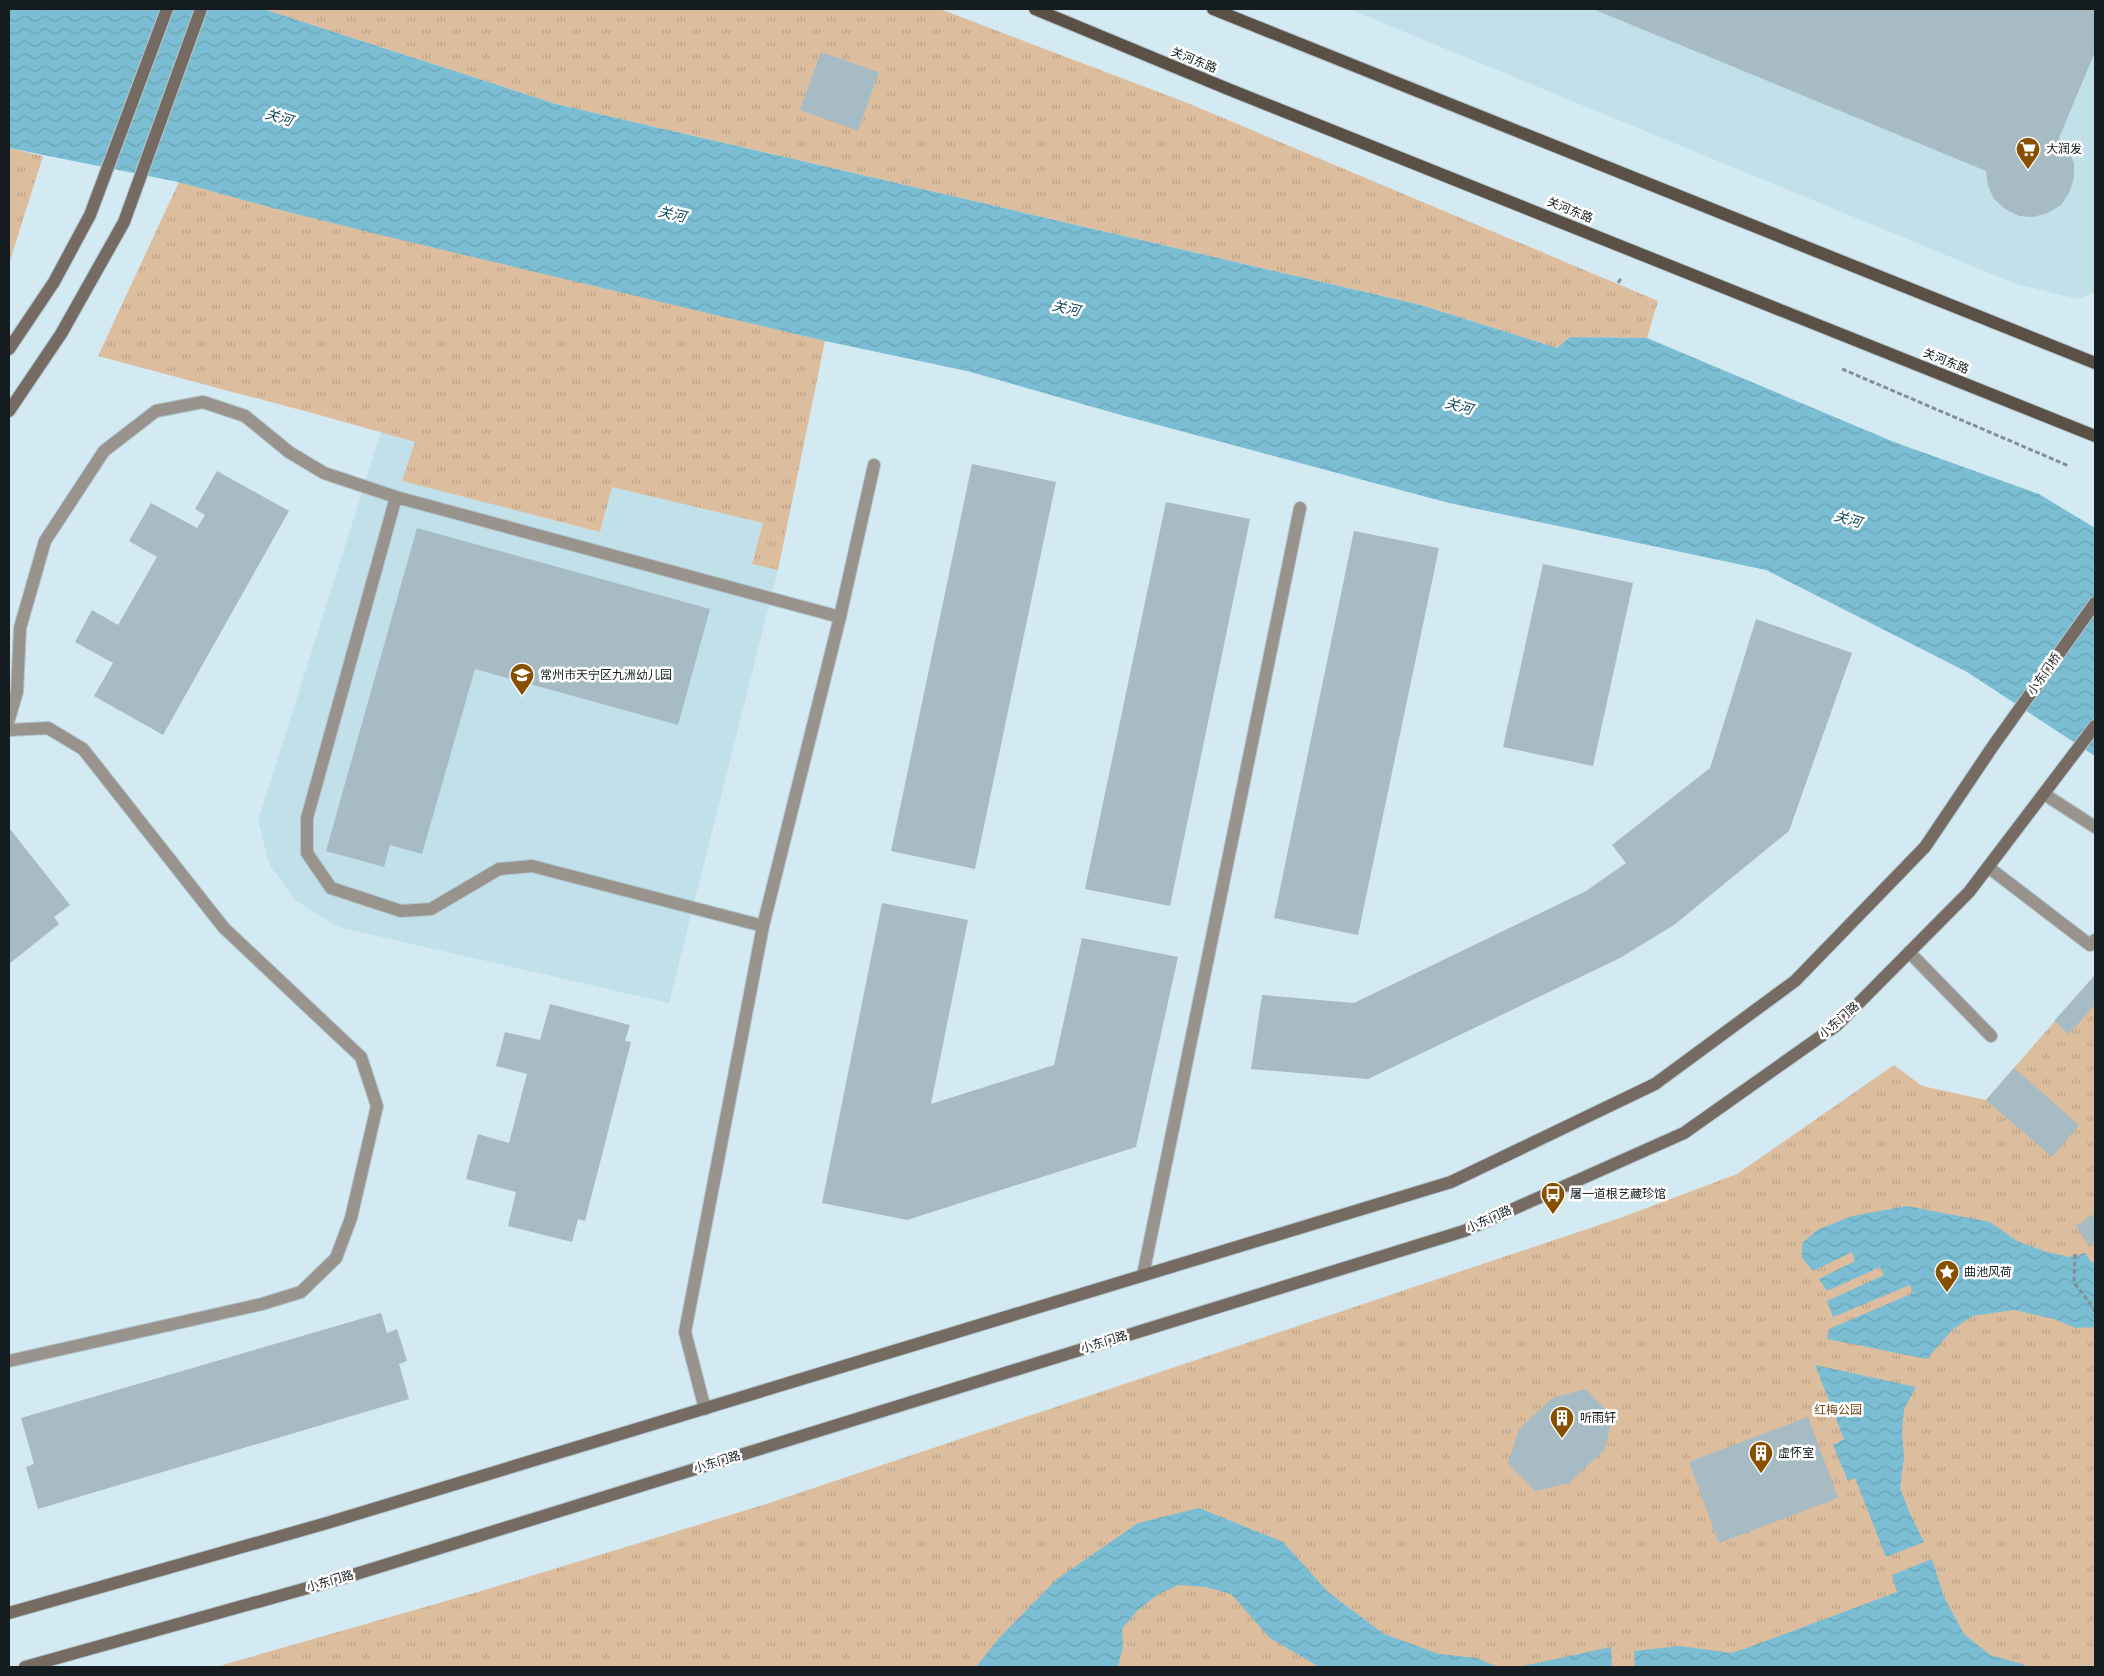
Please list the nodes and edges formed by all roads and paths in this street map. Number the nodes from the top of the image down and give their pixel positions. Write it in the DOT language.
graph roads {
  1 [pos="167,9"];
  2 [pos="201,9"];
  3 [pos="1034,9"];
  4 [pos="1213,9"];
  5 [pos="1623,276"];
  6 [pos="1618,283"];
  7 [pos="9,349"];
  8 [pos="2095,363"];
  9 [pos="1841,369"];
  10 [pos="9,411"];
  11 [pos="2095,436"];
  12 [pos="874,466"];
  13 [pos="2069,466"];
  14 [pos="396,497"];
  15 [pos="1300,508"];
  16 [pos="2095,602"];
  17 [pos="840,617"];
  18 [pos="9,719"];
  19 [pos="2095,726"];
  20 [pos="9,730"];
  21 [pos="2047,790"];
  22 [pos="2095,827"];
  23 [pos="1988,867"];
  24 [pos="763,926"];
  25 [pos="2095,940"];
  26 [pos="1909,952"];
  27 [pos="1991,1036"];
  28 [pos="2075,1254"];
  29 [pos="1143,1275"];
  30 [pos="2095,1317"];
  31 [pos="9,1361"];
  32 [pos="704,1409"];
  33 [pos="9,1613"];
  34 [pos="25,1667"];
  1 -- 7 [label="main road"];
  2 -- 10 [label="main road"];
  3 -- 11 [label="main road, 关河东路"];
  4 -- 8 [label="main road"];
  5 -- 6 [label="path"];
  9 -- 13 [label="path"];
  12 -- 17 [label="street"];
  14 -- 17 [label="street"];
  14 -- 18 [label="street"];
  14 -- 24 [label="street"];
  15 -- 29 [label="street"];
  16 -- 29 [label="main road, 小东门桥"];
  17 -- 24 [label="street"];
  19 -- 21 [label="main road"];
  20 -- 31 [label="street"];
  21 -- 22 [label="street"];
  21 -- 23 [label="main road, 小东门路"];
  23 -- 25 [label="street"];
  23 -- 26 [label="main road, 小东门路"];
  24 -- 32 [label="street"];
  26 -- 27 [label="street"];
  26 -- 34 [label="main road, 小东门路"];
  28 -- 30 [label="path"];
  29 -- 32 [label="main road"];
  32 -- 33 [label="main road"];
}
